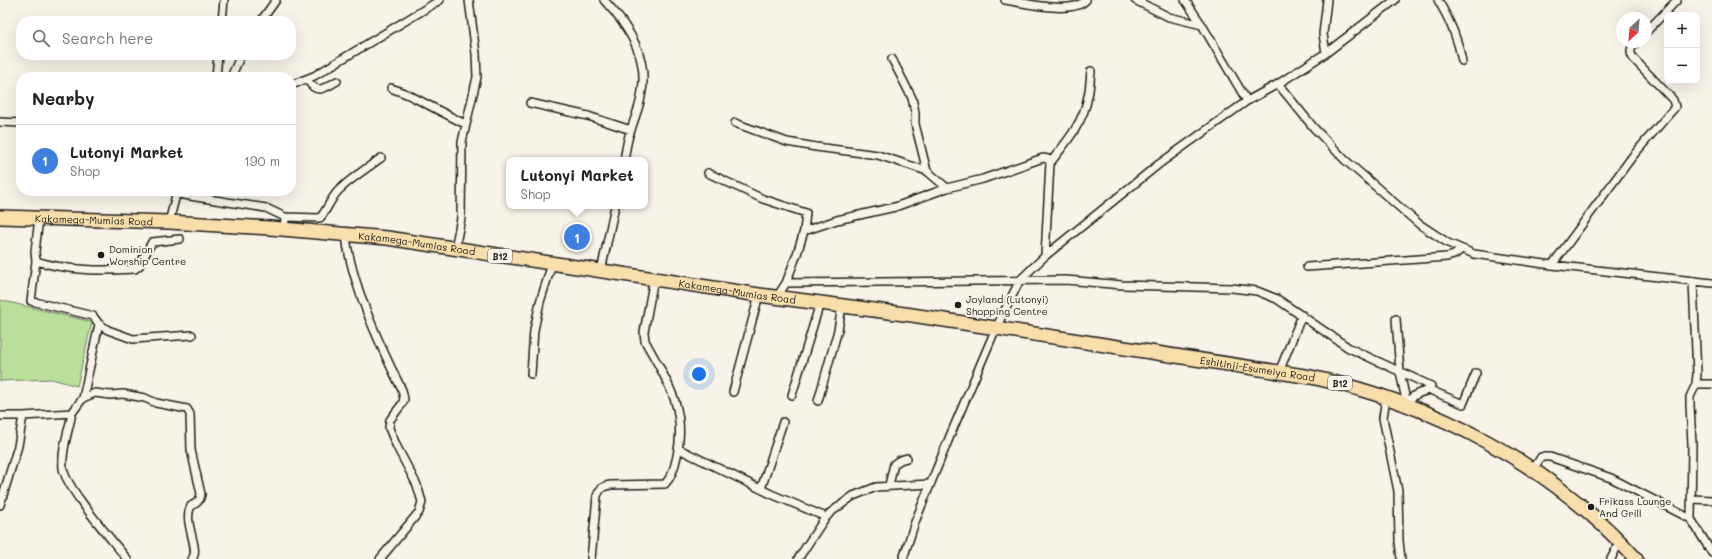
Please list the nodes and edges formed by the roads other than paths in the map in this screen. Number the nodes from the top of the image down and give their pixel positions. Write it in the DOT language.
graph roads {
  1 [pos="224,0"];
  2 [pos="276,0"];
  3 [pos="440,0"];
  4 [pos="469,0"];
  5 [pos="604,0"];
  6 [pos="1005,0"];
  7 [pos="1086,0"];
  8 [pos="1135,0"];
  9 [pos="1185,0"];
  10 [pos="1327,0"];
  11 [pos="1395,0"];
  12 [pos="1438,0"];
  13 [pos="1677,0"];
  14 [pos="222,16"];
  15 [pos="265,16"];
  16 [pos="1202,25"];
  17 [pos="1652,26"];
  18 [pos="1631,48"];
  19 [pos="1326,53"];
  20 [pos="892,59"];
  21 [pos="218,60"];
  22 [pos="239,60"];
  23 [pos="1462,61"];
  24 [pos="1091,71"];
  25 [pos="216,72"];
  26 [pos="233,72"];
  27 [pos="307,79"];
  28 [pos="337,81"];
  29 [pos="296,83"];
  30 [pos="1278,84"];
  31 [pos="390,88"];
  32 [pos="1247,101"];
  33 [pos="530,103"];
  34 [pos="0,122"];
  35 [pos="16,123"];
  36 [pos="735,123"];
  37 [pos="465,124"];
  38 [pos="631,130"];
  39 [pos="625,157"];
  40 [pos="381,158"];
  41 [pos="1050,163"];
  42 [pos="927,171"];
  43 [pos="708,173"];
  44 [pos="947,188"];
  45 [pos="176,196"];
  46 [pos="199,196"];
  47 [pos="614,209"];
  48 [pos="0,217"];
  49 [pos="38,218"];
  50 [pos="169,222"];
  51 [pos="284,224"];
  52 [pos="804,231"];
  53 [pos="346,234"];
  54 [pos="180,239"];
  55 [pos="455,249"];
  56 [pos="1462,249"];
  57 [pos="1045,256"];
  58 [pos="36,261"];
  59 [pos="552,264"];
  60 [pos="1552,265"];
  61 [pos="1307,267"];
  62 [pos="601,271"];
  63 [pos="654,278"];
  64 [pos="1020,280"];
  65 [pos="1693,282"];
  66 [pos="786,283"];
  67 [pos="1712,283"];
  68 [pos="759,294"];
  69 [pos="777,297"];
  70 [pos="820,303"];
  71 [pos="842,306"];
  72 [pos="1302,315"];
  73 [pos="1396,319"];
  74 [pos="99,324"];
  75 [pos="996,328"];
  76 [pos="192,335"];
  77 [pos="1279,372"];
  78 [pos="1400,372"];
  79 [pos="1476,373"];
  80 [pos="531,374"];
  81 [pos="1696,384"];
  82 [pos="1712,384"];
  83 [pos="1430,390"];
  84 [pos="733,392"];
  85 [pos="792,395"];
  86 [pos="1386,397"];
  87 [pos="83,398"];
  88 [pos="818,401"];
  89 [pos="1407,405"];
  90 [pos="72,413"];
  91 [pos="0,416"];
  92 [pos="23,416"];
  93 [pos="783,422"];
  94 [pos="679,449"];
  95 [pos="908,458"];
  96 [pos="1533,470"];
  97 [pos="930,484"];
  98 [pos="889,486"];
  99 [pos="760,489"];
  100 [pos="1692,499"];
  101 [pos="1712,500"];
  102 [pos="0,505"];
  103 [pos="826,517"];
  104 [pos="1691,519"];
  105 [pos="1620,542"];
  106 [pos="1712,553"];
  107 [pos="127,559"];
  108 [pos="192,559"];
  109 [pos="380,559"];
  110 [pos="591,559"];
  111 [pos="798,559"];
  112 [pos="903,559"];
  113 [pos="1401,559"];
  114 [pos="1611,559"];
  115 [pos="1636,559"];
  1 -- 14 [label="street"];
  2 -- 15 [label="street"];
  3 -- 27 [label="street"];
  4 -- 37 [label="street"];
  5 -- 38 [label="street"];
  6 -- 7 [label="street"];
  8 -- 16 [label="street"];
  9 -- 16 [label="street"];
  10 -- 19 [label="street"];
  11 -- 19 [label="street"];
  12 -- 23 [label="street"];
  13 -- 17 [label="street"];
  16 -- 32 [label="street"];
  18 -- 60 [label="street"];
  19 -- 30 [label="street"];
  20 -- 42 [label="street"];
  21 -- 25 [label="street"];
  22 -- 26 [label="street"];
  24 -- 41 [label="street"];
  27 -- 28 [label="street"];
  27 -- 29 [label="street"];
  30 -- 32 [label="street"];
  30 -- 56 [label="street"];
  31 -- 37 [label="street"];
  32 -- 57 [label="street"];
  33 -- 38 [label="street"];
  34 -- 35 [label="street"];
  36 -- 42 [label="street"];
  37 -- 55 [label="street"];
  38 -- 39 [label="street"];
  40 -- 51 [label="street"];
  41 -- 44 [label="street"];
  41 -- 57 [label="street"];
  42 -- 44 [label="street"];
  43 -- 52 [label="street"];
  44 -- 52 [label="street"];
  45 -- 50 [label="street"];
  46 -- 51 [label="street"];
  47 -- 62 [label="street"];
  48 -- 49 [label="highway, Kakamega-Mumias Road / B12"];
  49 -- 50 [label="highway, Kakamega-Mumias Road / B12"];
  49 -- 58 [label="street"];
  50 -- 51 [label="highway, Kakamega-Mumias Road / B12"];
  51 -- 53 [label="highway, Kakamega-Mumias Road / B12"];
  52 -- 66 [label="street"];
  53 -- 55 [label="highway, Kakamega-Mumias Road / B12"];
  53 -- 109 [label="street"];
  54 -- 58 [label="street"];
  55 -- 59 [label="highway, Kakamega-Mumias Road / B12"];
  56 -- 60 [label="street"];
  56 -- 61 [label="street"];
  57 -- 64 [label="street"];
  58 -- 74 [label="street"];
  59 -- 62 [label="highway, Kakamega-Mumias Road / B12"];
  59 -- 80 [label="street"];
  60 -- 65 [label="street"];
  62 -- 63 [label="highway, Kakamega-Mumias Road / B12"];
  63 -- 68 [label="highway, Kakamega-Mumias Road / B12"];
  63 -- 94 [label="street"];
  64 -- 66 [label="street"];
  64 -- 72 [label="street"];
  64 -- 75 [label="street"];
  65 -- 67 [label="street"];
  65 -- 81 [label="street"];
  66 -- 69 [label="street"];
  68 -- 69 [label="highway, Kakamega-Mumias Road / B12"];
  68 -- 84 [label="street"];
  69 -- 70 [label="highway, Kakamega-Mumias Road / B12"];
  70 -- 71 [label="highway, Kakamega-Mumias Road / B12"];
  70 -- 85 [label="street"];
  71 -- 75 [label="highway, Kakamega-Mumias Road / B12"];
  71 -- 88 [label="street"];
  72 -- 77 [label="street"];
  72 -- 78 [label="street"];
  73 -- 78 [label="street"];
  74 -- 76 [label="street"];
  74 -- 87 [label="street"];
  75 -- 77 [label="highway, Eshitinji-Esumeiya Road / B12"];
  75 -- 97 [label="street"];
  77 -- 86 [label="highway, Eshitinji-Esumeiya Road / B12"];
  78 -- 83 [label="street"];
  78 -- 89 [label="street"];
  79 -- 83 [label="street"];
  81 -- 82 [label="street"];
  81 -- 100 [label="street"];
  83 -- 89 [label="street"];
  86 -- 89 [label="highway, Eshitinji-Esumeiya Road / B12"];
  86 -- 113 [label="street"];
  87 -- 90 [label="street"];
  87 -- 108 [label="street"];
  89 -- 96 [label="highway, Eshitinji-Esumeiya Road / B12"];
  90 -- 92 [label="street"];
  90 -- 107 [label="street"];
  91 -- 92 [label="street"];
  92 -- 102 [label="street"];
  93 -- 99 [label="street"];
  94 -- 99 [label="street"];
  94 -- 110 [label="street"];
  95 -- 98 [label="street"];
  96 -- 104 [label="street"];
  96 -- 105 [label="highway, Eshitinji-Esumeiya Road / B12"];
  97 -- 98 [label="street"];
  97 -- 112 [label="street"];
  98 -- 103 [label="street"];
  99 -- 103 [label="street"];
  100 -- 101 [label="street"];
  100 -- 104 [label="street"];
  103 -- 111 [label="street"];
  104 -- 106 [label="street"];
  105 -- 114 [label="street"];
  105 -- 115 [label="highway, Eshitinji-Esumeiya Road / B12"];
}
